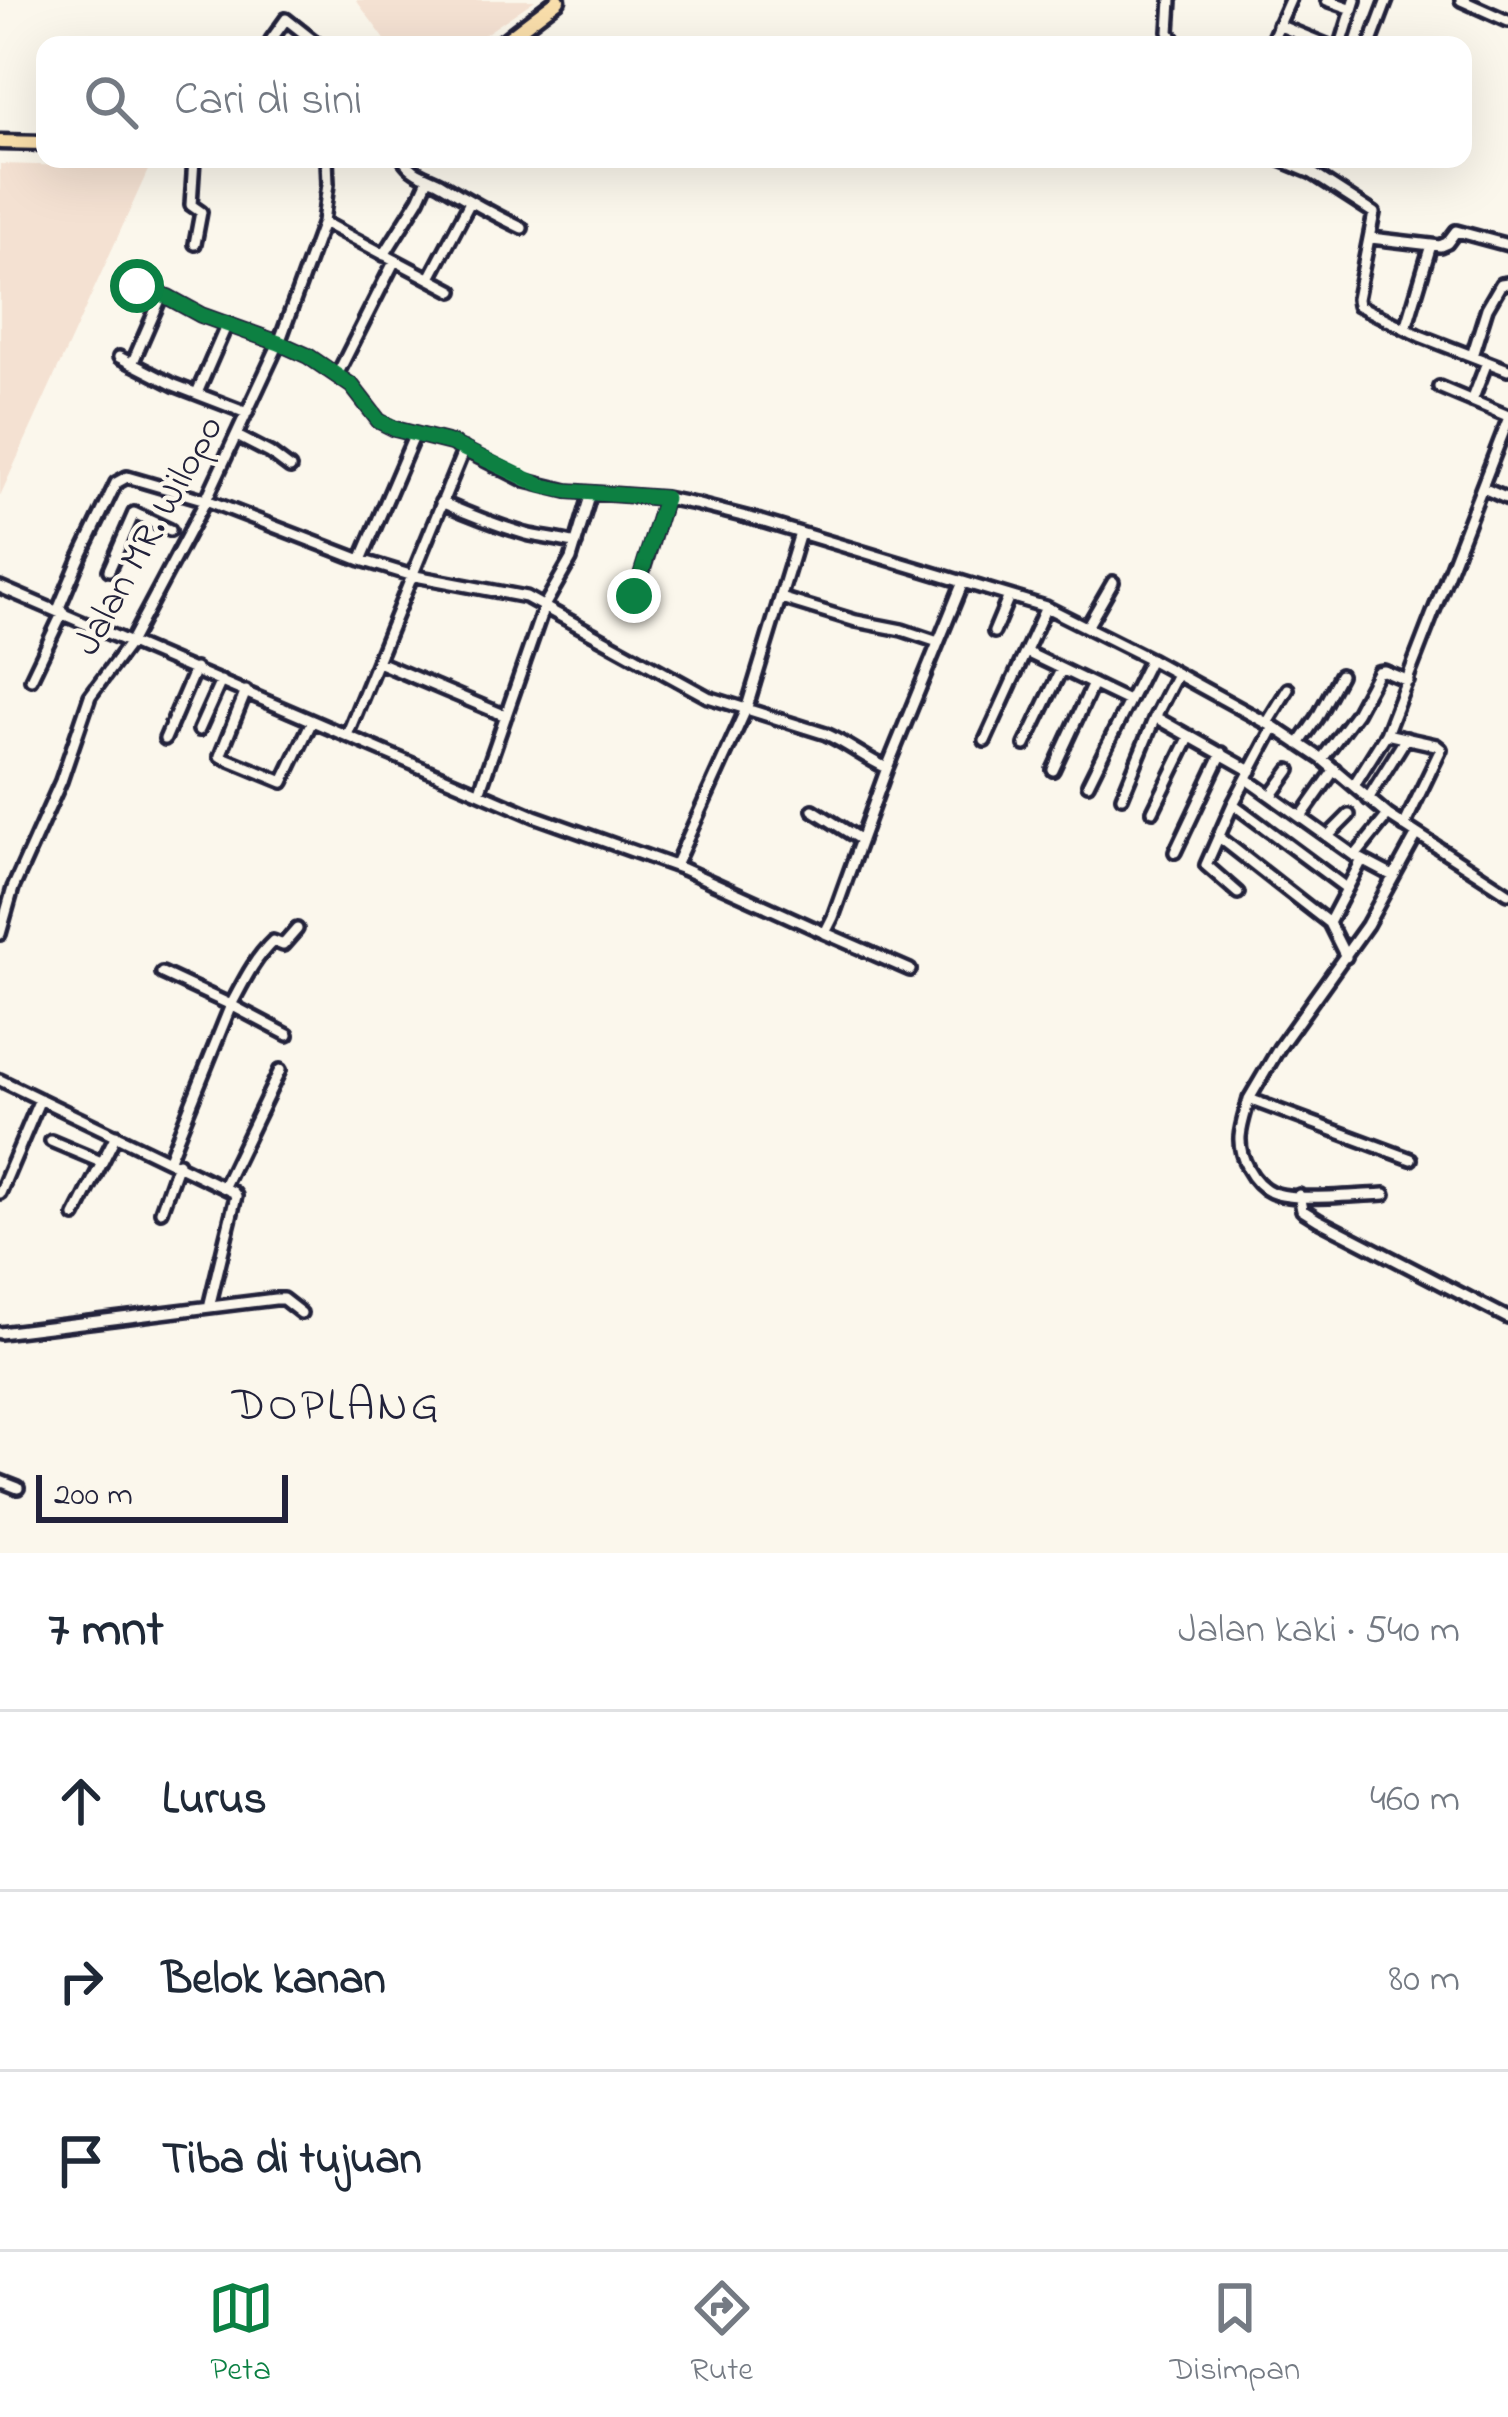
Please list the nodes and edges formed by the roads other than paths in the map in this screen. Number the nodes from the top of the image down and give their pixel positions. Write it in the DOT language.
graph roads {
  1 [pos="558,0"];
  2 [pos="1171,0"];
  3 [pos="1290,0"];
  4 [pos="1327,0"];
  5 [pos="1387,0"];
  6 [pos="1461,0"];
  7 [pos="1352,4"];
  8 [pos="530,20"];
  9 [pos="1508,21"];
  10 [pos="1278,25"];
  11 [pos="275,36"];
  12 [pos="308,36"];
  13 [pos="498,36"];
  14 [pos="511,36"];
  15 [pos="1171,36"];
  16 [pos="1274,36"];
  17 [pos="1305,36"];
  18 [pos="1343,36"];
  19 [pos="1373,36"];
  20 [pos="0,146"];
  21 [pos="36,147"];
  22 [pos="193,168"];
  23 [pos="327,168"];
  24 [pos="408,168"];
  25 [pos="1300,168"];
  26 [pos="428,179"];
  27 [pos="470,202"];
  28 [pos="323,222"];
  29 [pos="522,228"];
  30 [pos="1371,238"];
  31 [pos="195,244"];
  32 [pos="1431,245"];
  33 [pos="1508,245"];
  34 [pos="390,257"];
  35 [pos="430,278"];
  36 [pos="1508,283"];
  37 [pos="137,286"];
  38 [pos="453,292"];
  39 [pos="162,295"];
  40 [pos="227,324"];
  41 [pos="1406,328"];
  42 [pos="279,343"];
  43 [pos="1472,356"];
  44 [pos="119,357"];
  45 [pos="1487,362"];
  46 [pos="132,364"];
  47 [pos="1508,370"];
  48 [pos="337,374"];
  49 [pos="1439,387"];
  50 [pos="196,393"];
  51 [pos="1472,401"];
  52 [pos="247,413"];
  53 [pos="1508,418"];
  54 [pos="415,434"];
  55 [pos="236,436"];
  56 [pos="464,449"];
  57 [pos="290,468"];
  58 [pos="1483,488"];
  59 [pos="591,493"];
  60 [pos="665,498"];
  61 [pos="1508,499"];
  62 [pos="206,500"];
  63 [pos="108,501"];
  64 [pos="441,502"];
  65 [pos="134,513"];
  66 [pos="170,530"];
  67 [pos="800,533"];
  68 [pos="576,544"];
  69 [pos="361,560"];
  70 [pos="109,570"];
  71 [pos="410,575"];
  72 [pos="963,582"];
  73 [pos="1113,582"];
  74 [pos="0,587"];
  75 [pos="634,596"];
  76 [pos="1009,596"];
  77 [pos="781,598"];
  78 [pos="544,605"];
  79 [pos="1046,607"];
  80 [pos="60,611"];
  81 [pos="1087,627"];
  82 [pos="994,632"];
  83 [pos="131,641"];
  84 [pos="938,642"];
  85 [pos="1026,652"];
  86 [pos="1150,658"];
  87 [pos="378,662"];
  88 [pos="195,669"];
  89 [pos="1061,670"];
  90 [pos="1178,674"];
  91 [pos="1340,675"];
  92 [pos="31,679"];
  93 [pos="221,681"];
  94 [pos="1408,682"];
  95 [pos="1093,685"];
  96 [pos="1288,688"];
  97 [pos="245,692"];
  98 [pos="1128,701"];
  99 [pos="747,707"];
  100 [pos="506,716"];
  101 [pos="1155,717"];
  102 [pos="312,721"];
  103 [pos="1270,725"];
  104 [pos="199,730"];
  105 [pos="1386,734"];
  106 [pos="346,735"];
  107 [pos="1190,736"];
  108 [pos="1406,738"];
  109 [pos="165,740"];
  110 [pos="985,741"];
  111 [pos="1299,744"];
  112 [pos="1025,745"];
  113 [pos="1222,753"];
  114 [pos="1322,759"];
  115 [pos="887,768"];
  116 [pos="1053,770"];
  117 [pos="1290,770"];
  118 [pos="1335,770"];
  119 [pos="1249,775"];
  120 [pos="1088,784"];
  121 [pos="1354,785"];
  122 [pos="480,790"];
  123 [pos="1272,795"];
  124 [pos="1122,797"];
  125 [pos="1368,799"];
  126 [pos="1233,804"];
  127 [pos="813,810"];
  128 [pos="1153,811"];
  129 [pos="1349,815"];
  130 [pos="1388,815"];
  131 [pos="1301,817"];
  132 [pos="1403,826"];
  133 [pos="1417,834"];
  134 [pos="1328,836"];
  135 [pos="1219,837"];
  136 [pos="861,839"];
  137 [pos="1174,852"];
  138 [pos="1359,858"];
  139 [pos="675,866"];
  140 [pos="1394,876"];
  141 [pos="1346,888"];
  142 [pos="1238,893"];
  143 [pos="1508,893"];
  144 [pos="1329,923"];
  145 [pos="297,929"];
  146 [pos="824,933"];
  147 [pos="0,934"];
  148 [pos="1346,956"];
  149 [pos="910,970"];
  150 [pos="162,973"];
  151 [pos="231,1005"];
  152 [pos="288,1035"];
  153 [pos="280,1070"];
  154 [pos="0,1080"];
  155 [pos="40,1099"];
  156 [pos="1249,1099"];
  157 [pos="116,1135"];
  158 [pos="51,1141"];
  159 [pos="1411,1159"];
  160 [pos="174,1161"];
  161 [pos="101,1162"];
  162 [pos="224,1186"];
  163 [pos="0,1193"];
  164 [pos="1385,1194"];
  165 [pos="1299,1196"];
  166 [pos="161,1211"];
  167 [pos="75,1216"];
  168 [pos="213,1306"];
  169 [pos="301,1313"];
  170 [pos="1508,1318"];
  171 [pos="0,1333"];
  172 [pos="0,1481"];
  173 [pos="18,1488"];
  1 -- 8 [label="main road"];
  2 -- 15 [label="street"];
  3 -- 10 [label="street"];
  4 -- 7 [label="street"];
  5 -- 19 [label="street"];
  6 -- 9 [label="street"];
  7 -- 18 [label="street"];
  8 -- 13 [label="main road"];
  8 -- 14 [label="main road"];
  10 -- 16 [label="street"];
  10 -- 17 [label="street"];
  11 -- 12 [label="street"];
  20 -- 21 [label="main road"];
  22 -- 31 [label="street"];
  23 -- 28 [label="street, Jalan MR. Wilopo"];
  24 -- 26 [label="street"];
  25 -- 30 [label="street"];
  26 -- 27 [label="street"];
  26 -- 34 [label="street"];
  27 -- 29 [label="street"];
  27 -- 35 [label="street"];
  28 -- 34 [label="street"];
  28 -- 42 [label="street, Jalan MR. Wilopo"];
  30 -- 32 [label="street"];
  30 -- 41 [label="street"];
  32 -- 33 [label="street"];
  32 -- 41 [label="street"];
  34 -- 35 [label="street"];
  34 -- 48 [label="street"];
  35 -- 38 [label="street"];
  36 -- 43 [label="street"];
  37 -- 39 [label="street"];
  39 -- 40 [label="street"];
  39 -- 46 [label="street"];
  40 -- 42 [label="street"];
  40 -- 50 [label="street"];
  41 -- 43 [label="street"];
  42 -- 48 [label="street"];
  42 -- 52 [label="street, Jalan MR. Wilopo"];
  43 -- 45 [label="street"];
  44 -- 46 [label="street"];
  45 -- 47 [label="street"];
  45 -- 51 [label="street"];
  46 -- 50 [label="street"];
  48 -- 54 [label="street"];
  49 -- 51 [label="street"];
  50 -- 52 [label="street"];
  51 -- 53 [label="street"];
  52 -- 55 [label="street, Jalan MR. Wilopo"];
  53 -- 58 [label="street"];
  54 -- 56 [label="street"];
  54 -- 69 [label="street"];
  55 -- 57 [label="street"];
  55 -- 62 [label="street, Jalan MR. Wilopo"];
  56 -- 59 [label="street"];
  56 -- 64 [label="street"];
  58 -- 61 [label="street"];
  58 -- 94 [label="street"];
  59 -- 60 [label="street"];
  59 -- 68 [label="street"];
  60 -- 67 [label="street"];
  60 -- 75 [label="street"];
  62 -- 63 [label="street"];
  62 -- 69 [label="street"];
  62 -- 83 [label="street, Jalan MR. Wilopo"];
  63 -- 65 [label="street"];
  63 -- 80 [label="street"];
  64 -- 68 [label="street"];
  64 -- 71 [label="street"];
  65 -- 66 [label="street"];
  65 -- 70 [label="street"];
  67 -- 72 [label="street"];
  67 -- 77 [label="street"];
  68 -- 78 [label="street"];
  69 -- 71 [label="street"];
  71 -- 78 [label="street"];
  71 -- 87 [label="street"];
  72 -- 76 [label="street"];
  72 -- 84 [label="street"];
  73 -- 81 [label="street"];
  74 -- 80 [label="street"];
  76 -- 79 [label="street"];
  76 -- 82 [label="street"];
  77 -- 84 [label="street"];
  77 -- 99 [label="street"];
  78 -- 99 [label="street"];
  78 -- 100 [label="street"];
  79 -- 81 [label="street"];
  79 -- 85 [label="street"];
  80 -- 83 [label="street"];
  80 -- 92 [label="street"];
  81 -- 86 [label="street"];
  83 -- 88 [label="street"];
  83 -- 147 [label="street, Jalan MR. Wilopo"];
  84 -- 115 [label="street"];
  85 -- 89 [label="street"];
  85 -- 110 [label="street"];
  86 -- 90 [label="street"];
  86 -- 98 [label="street"];
  87 -- 100 [label="street"];
  87 -- 106 [label="street"];
  88 -- 93 [label="street"];
  88 -- 109 [label="street"];
  89 -- 95 [label="street"];
  89 -- 112 [label="street"];
  90 -- 101 [label="street"];
  90 -- 103 [label="street"];
  91 -- 111 [label="street"];
  93 -- 97 [label="street"];
  93 -- 104 [label="street"];
  94 -- 105 [label="street"];
  94 -- 114 [label="street"];
  95 -- 98 [label="street"];
  95 -- 116 [label="street"];
  96 -- 103 [label="street"];
  97 -- 102 [label="street"];
  97 -- 102 [label="street"];
  98 -- 120 [label="street"];
  99 -- 115 [label="street"];
  99 -- 139 [label="street"];
  100 -- 122 [label="street"];
  101 -- 107 [label="street"];
  101 -- 124 [label="street"];
  102 -- 106 [label="street"];
  103 -- 111 [label="street"];
  103 -- 119 [label="street"];
  105 -- 108 [label="street"];
  105 -- 121 [label="street"];
  106 -- 122 [label="street"];
  107 -- 113 [label="street"];
  107 -- 128 [label="street"];
  108 -- 125 [label="street"];
  108 -- 132 [label="street"];
  111 -- 114 [label="street"];
  113 -- 119 [label="street"];
  113 -- 137 [label="street"];
  114 -- 118 [label="street"];
  115 -- 136 [label="street"];
  117 -- 123 [label="street"];
  118 -- 121 [label="street"];
  118 -- 131 [label="street"];
  119 -- 123 [label="street"];
  119 -- 126 [label="street"];
  121 -- 125 [label="street"];
  122 -- 139 [label="street"];
  123 -- 131 [label="street"];
  125 -- 130 [label="street"];
  126 -- 135 [label="street"];
  126 -- 141 [label="street"];
  127 -- 136 [label="street"];
  129 -- 134 [label="street"];
  130 -- 132 [label="street"];
  130 -- 138 [label="street"];
  131 -- 134 [label="street"];
  132 -- 133 [label="street"];
  133 -- 140 [label="street"];
  133 -- 143 [label="street"];
  134 -- 138 [label="street"];
  135 -- 142 [label="street"];
  135 -- 144 [label="street"];
  136 -- 146 [label="street"];
  138 -- 140 [label="street"];
  138 -- 141 [label="street"];
  139 -- 146 [label="street"];
  140 -- 148 [label="street"];
  141 -- 144 [label="street"];
  144 -- 148 [label="street"];
  145 -- 151 [label="street"];
  146 -- 149 [label="street"];
  148 -- 156 [label="street"];
  150 -- 151 [label="street"];
  151 -- 152 [label="street"];
  151 -- 160 [label="street"];
  153 -- 162 [label="street"];
  154 -- 155 [label="street"];
  155 -- 157 [label="street"];
  155 -- 163 [label="street"];
  156 -- 159 [label="street"];
  156 -- 165 [label="street"];
  157 -- 160 [label="street"];
  157 -- 161 [label="street"];
  158 -- 161 [label="street"];
  160 -- 162 [label="street"];
  160 -- 166 [label="street"];
  161 -- 167 [label="street"];
  162 -- 168 [label="street"];
  164 -- 165 [label="street"];
  165 -- 170 [label="street"];
  168 -- 169 [label="street"];
  168 -- 171 [label="street"];
  172 -- 173 [label="street"];
}
